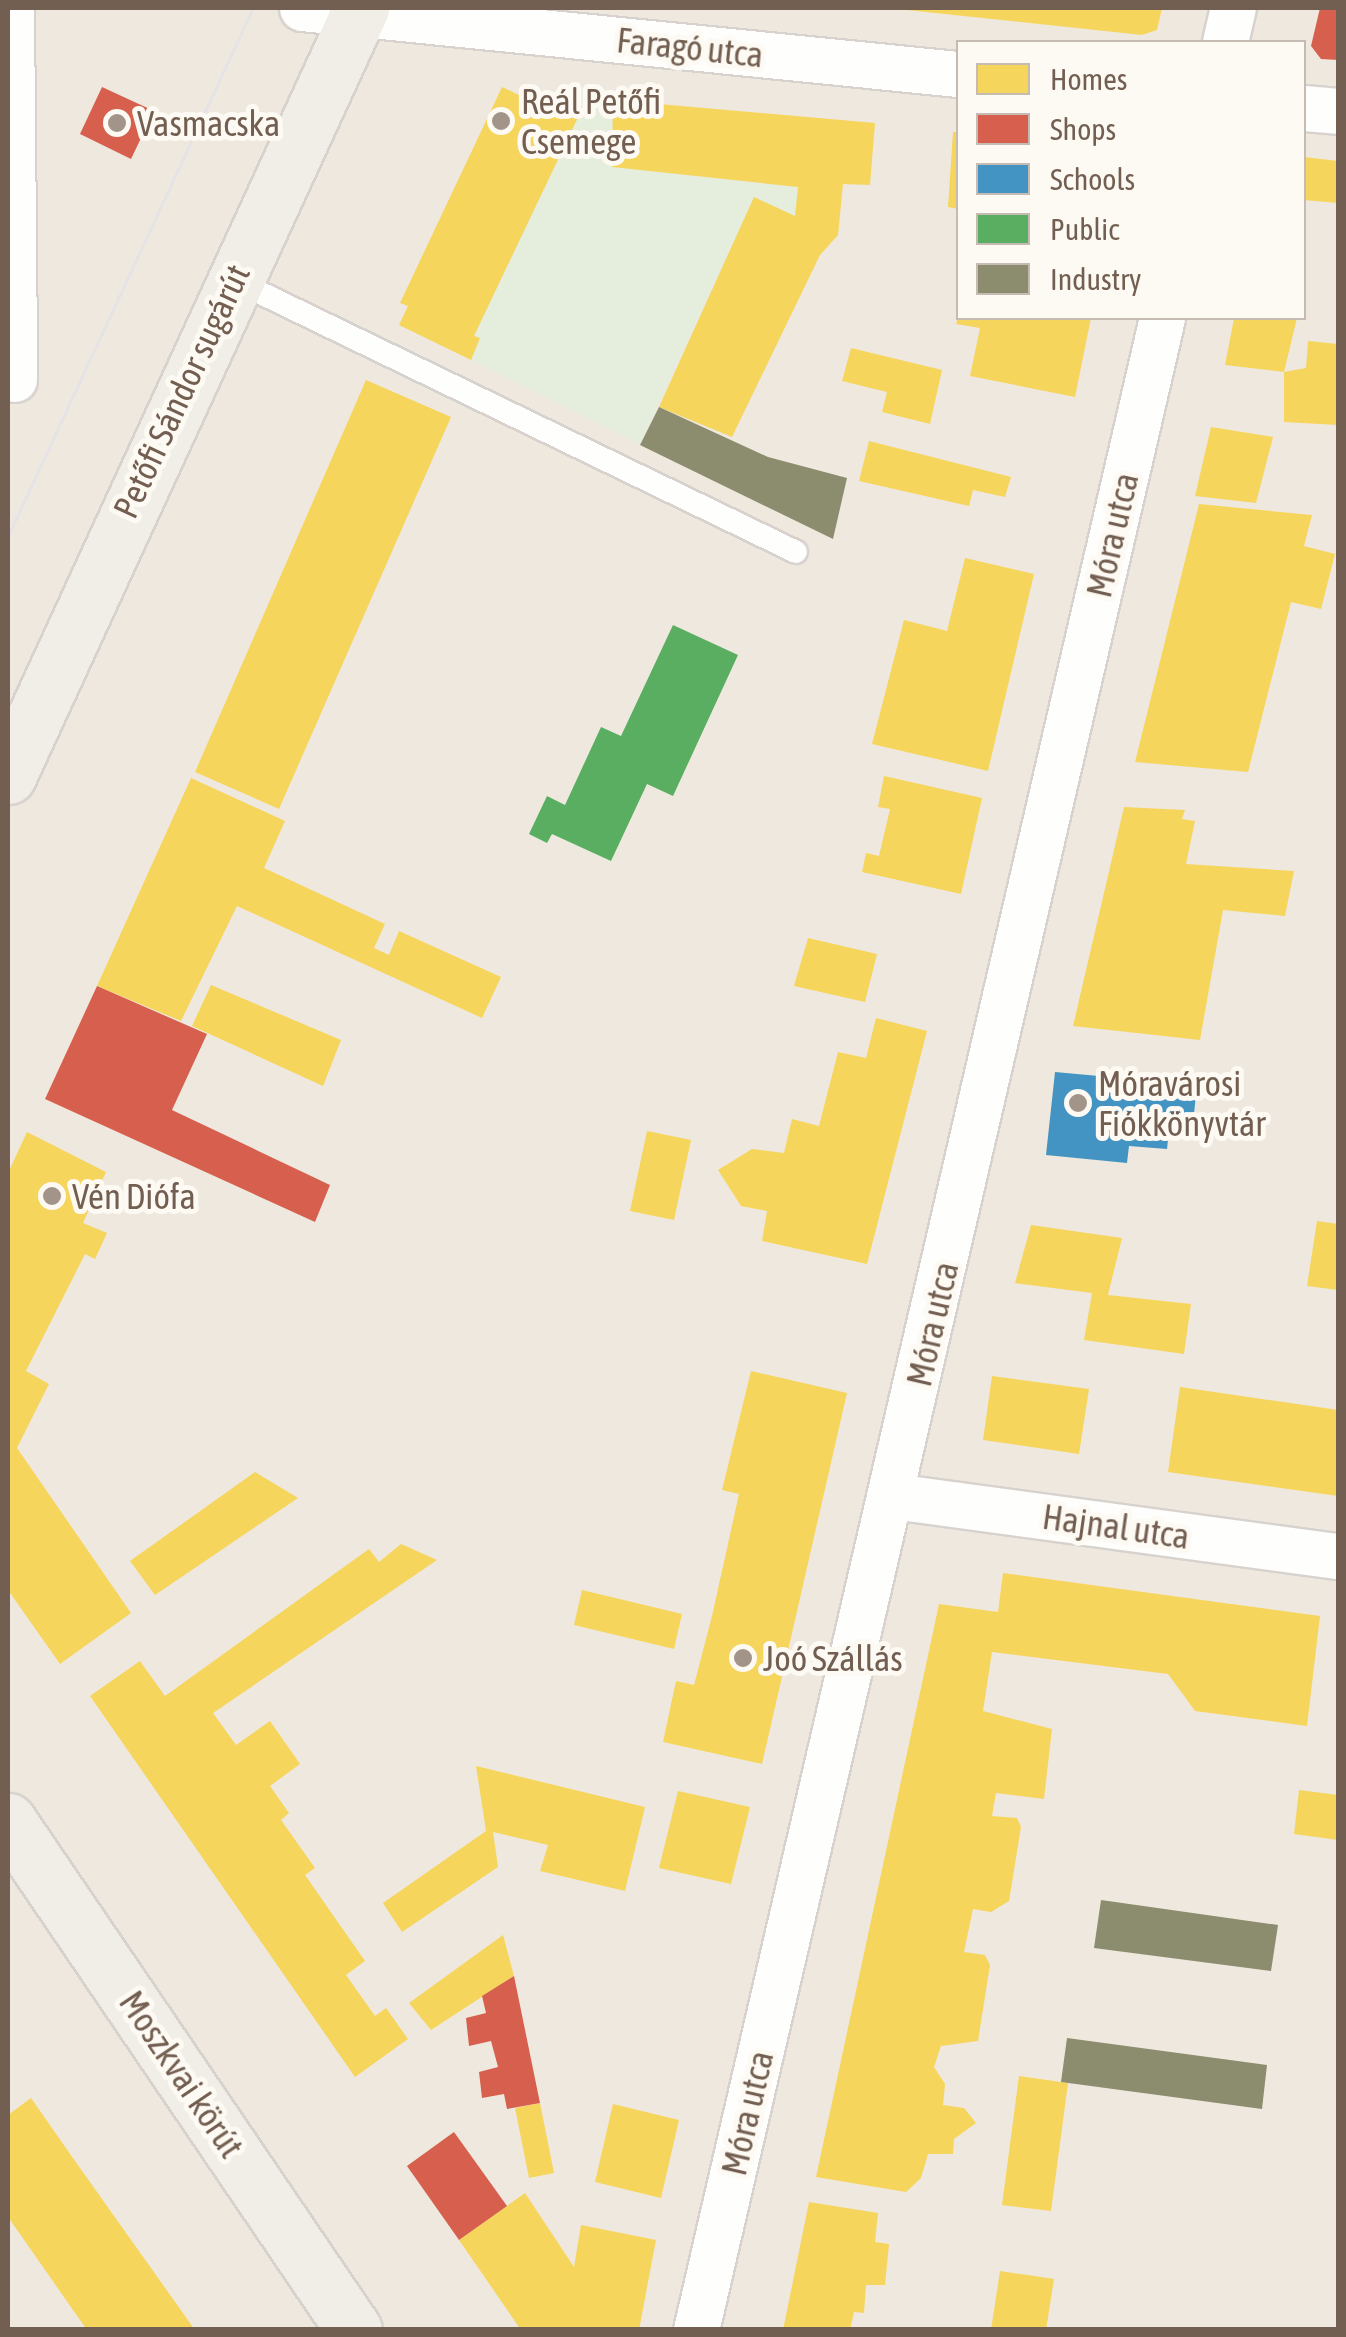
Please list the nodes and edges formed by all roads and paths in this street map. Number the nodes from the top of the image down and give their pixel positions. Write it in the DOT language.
graph roads {
  1 [pos="11,8"];
  2 [pos="302,8"];
  3 [pos="1234,8"];
  4 [pos="360,10"];
  5 [pos="1226,40"];
  6 [pos="956,74"];
  7 [pos="1306,108"];
  8 [pos="1338,111"];
  9 [pos="233,279"];
  10 [pos="1162,320"];
  11 [pos="14,379"];
  12 [pos="796,552"];
  13 [pos="8,776"];
  14 [pos="892,1496"];
  15 [pos="1338,1556"];
  16 [pos="8,1821"];
  17 [pos="354,2330"];
  18 [pos="696,2330"];
  1 -- 11 [label="street"];
  2 -- 4 [label="street, Faragó utca"];
  3 -- 5 [label="street"];
  4 -- 6 [label="street, Faragó utca"];
  4 -- 9 [label="main road, Petőfi Sándor sugárút"];
  7 -- 8 [label="street"];
  9 -- 12 [label="lane"];
  9 -- 13 [label="main road, Petőfi Sándor sugárút"];
  10 -- 14 [label="street, Móra utca"];
  14 -- 15 [label="street, Hajnal utca"];
  14 -- 18 [label="street, Móra utca"];
  16 -- 17 [label="main road, Moszkvai körút"];
}
